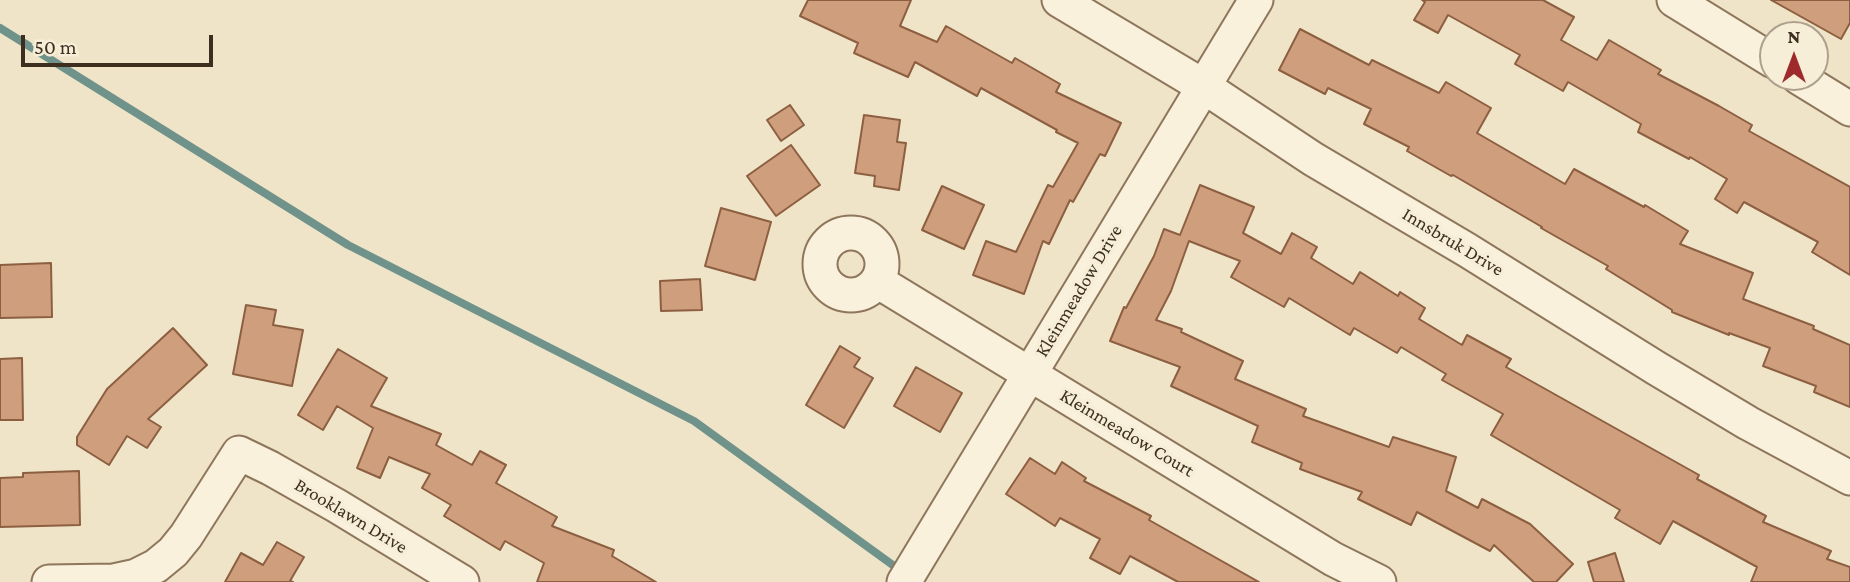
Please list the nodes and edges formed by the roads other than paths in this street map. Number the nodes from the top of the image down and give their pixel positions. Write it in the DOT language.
graph roads {
  1 [pos="1059,0"];
  2 [pos="1256,0"];
  3 [pos="1674,0"];
  4 [pos="1759,52"];
  5 [pos="1203,86"];
  6 [pos="1821,91"];
  7 [pos="1850,109"];
  8 [pos="877,281"];
  9 [pos="1030,373"];
  10 [pos="1850,478"];
  11 [pos="908,576"];
  12 [pos="50,582"];
  13 [pos="462,582"];
  14 [pos="1379,582"];
  1 -- 5 [label="street, Innsbruk Drive"];
  2 -- 5 [label="street, Kleinmeadow Drive"];
  3 -- 4 [label="street"];
  5 -- 9 [label="street, Kleinmeadow Drive"];
  5 -- 10 [label="street, Innsbruk Drive"];
  6 -- 7 [label="street"];
  8 -- 9 [label="street, Kleinmeadow Court"];
  9 -- 11 [label="street, Kleinmeadow Drive"];
  9 -- 14 [label="street, Kleinmeadow Court"];
  12 -- 13 [label="street, Brooklawn Drive"];
}
